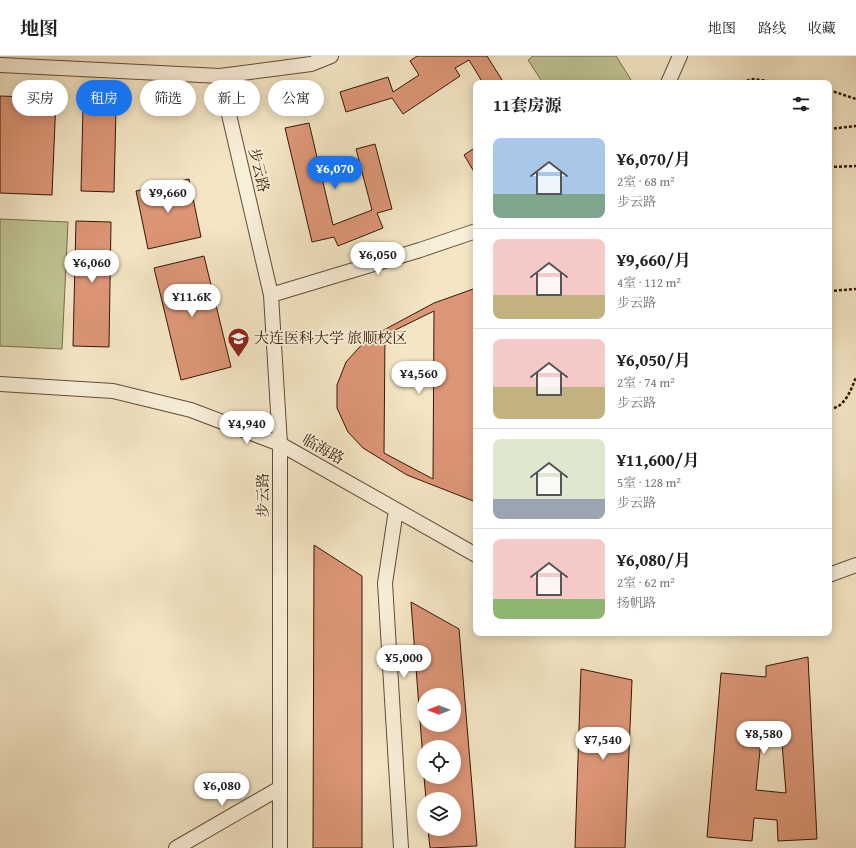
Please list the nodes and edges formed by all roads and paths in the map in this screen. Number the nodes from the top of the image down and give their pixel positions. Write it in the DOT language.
graph roads {
  1 [pos="331,56"];
  2 [pos="680,56"];
  3 [pos="0,65"];
  4 [pos="220,76"];
  5 [pos="669,80"];
  6 [pos="750,80"];
  7 [pos="760,80"];
  8 [pos="832,91"];
  9 [pos="856,98"];
  10 [pos="856,126"];
  11 [pos="832,129"];
  12 [pos="856,166"];
  13 [pos="832,167"];
  14 [pos="473,232"];
  15 [pos="856,289"];
  16 [pos="832,291"];
  17 [pos="271,294"];
  18 [pos="856,377"];
  19 [pos="0,384"];
  20 [pos="832,410"];
  21 [pos="280,444"];
  22 [pos="396,510"];
  23 [pos="473,553"];
  24 [pos="856,565"];
  25 [pos="832,574"];
  26 [pos="280,788"];
  27 [pos="176,848"];
  28 [pos="280,848"];
  29 [pos="401,848"];
  1 -- 4 [label="street"];
  2 -- 5 [label="street"];
  3 -- 4 [label="street"];
  4 -- 17 [label="street, 步云路"];
  6 -- 7 [label="path"];
  8 -- 9 [label="path"];
  10 -- 11 [label="path"];
  12 -- 13 [label="path"];
  14 -- 17 [label="street"];
  15 -- 16 [label="path"];
  17 -- 21 [label="street, 步云路"];
  18 -- 20 [label="path"];
  19 -- 21 [label="street, 临海路"];
  21 -- 22 [label="street, 临海路"];
  21 -- 26 [label="street, 步云路"];
  22 -- 23 [label="street, 临海路"];
  22 -- 29 [label="street"];
  24 -- 25 [label="street"];
  26 -- 27 [label="street"];
  26 -- 28 [label="street, 步云路"];
}
